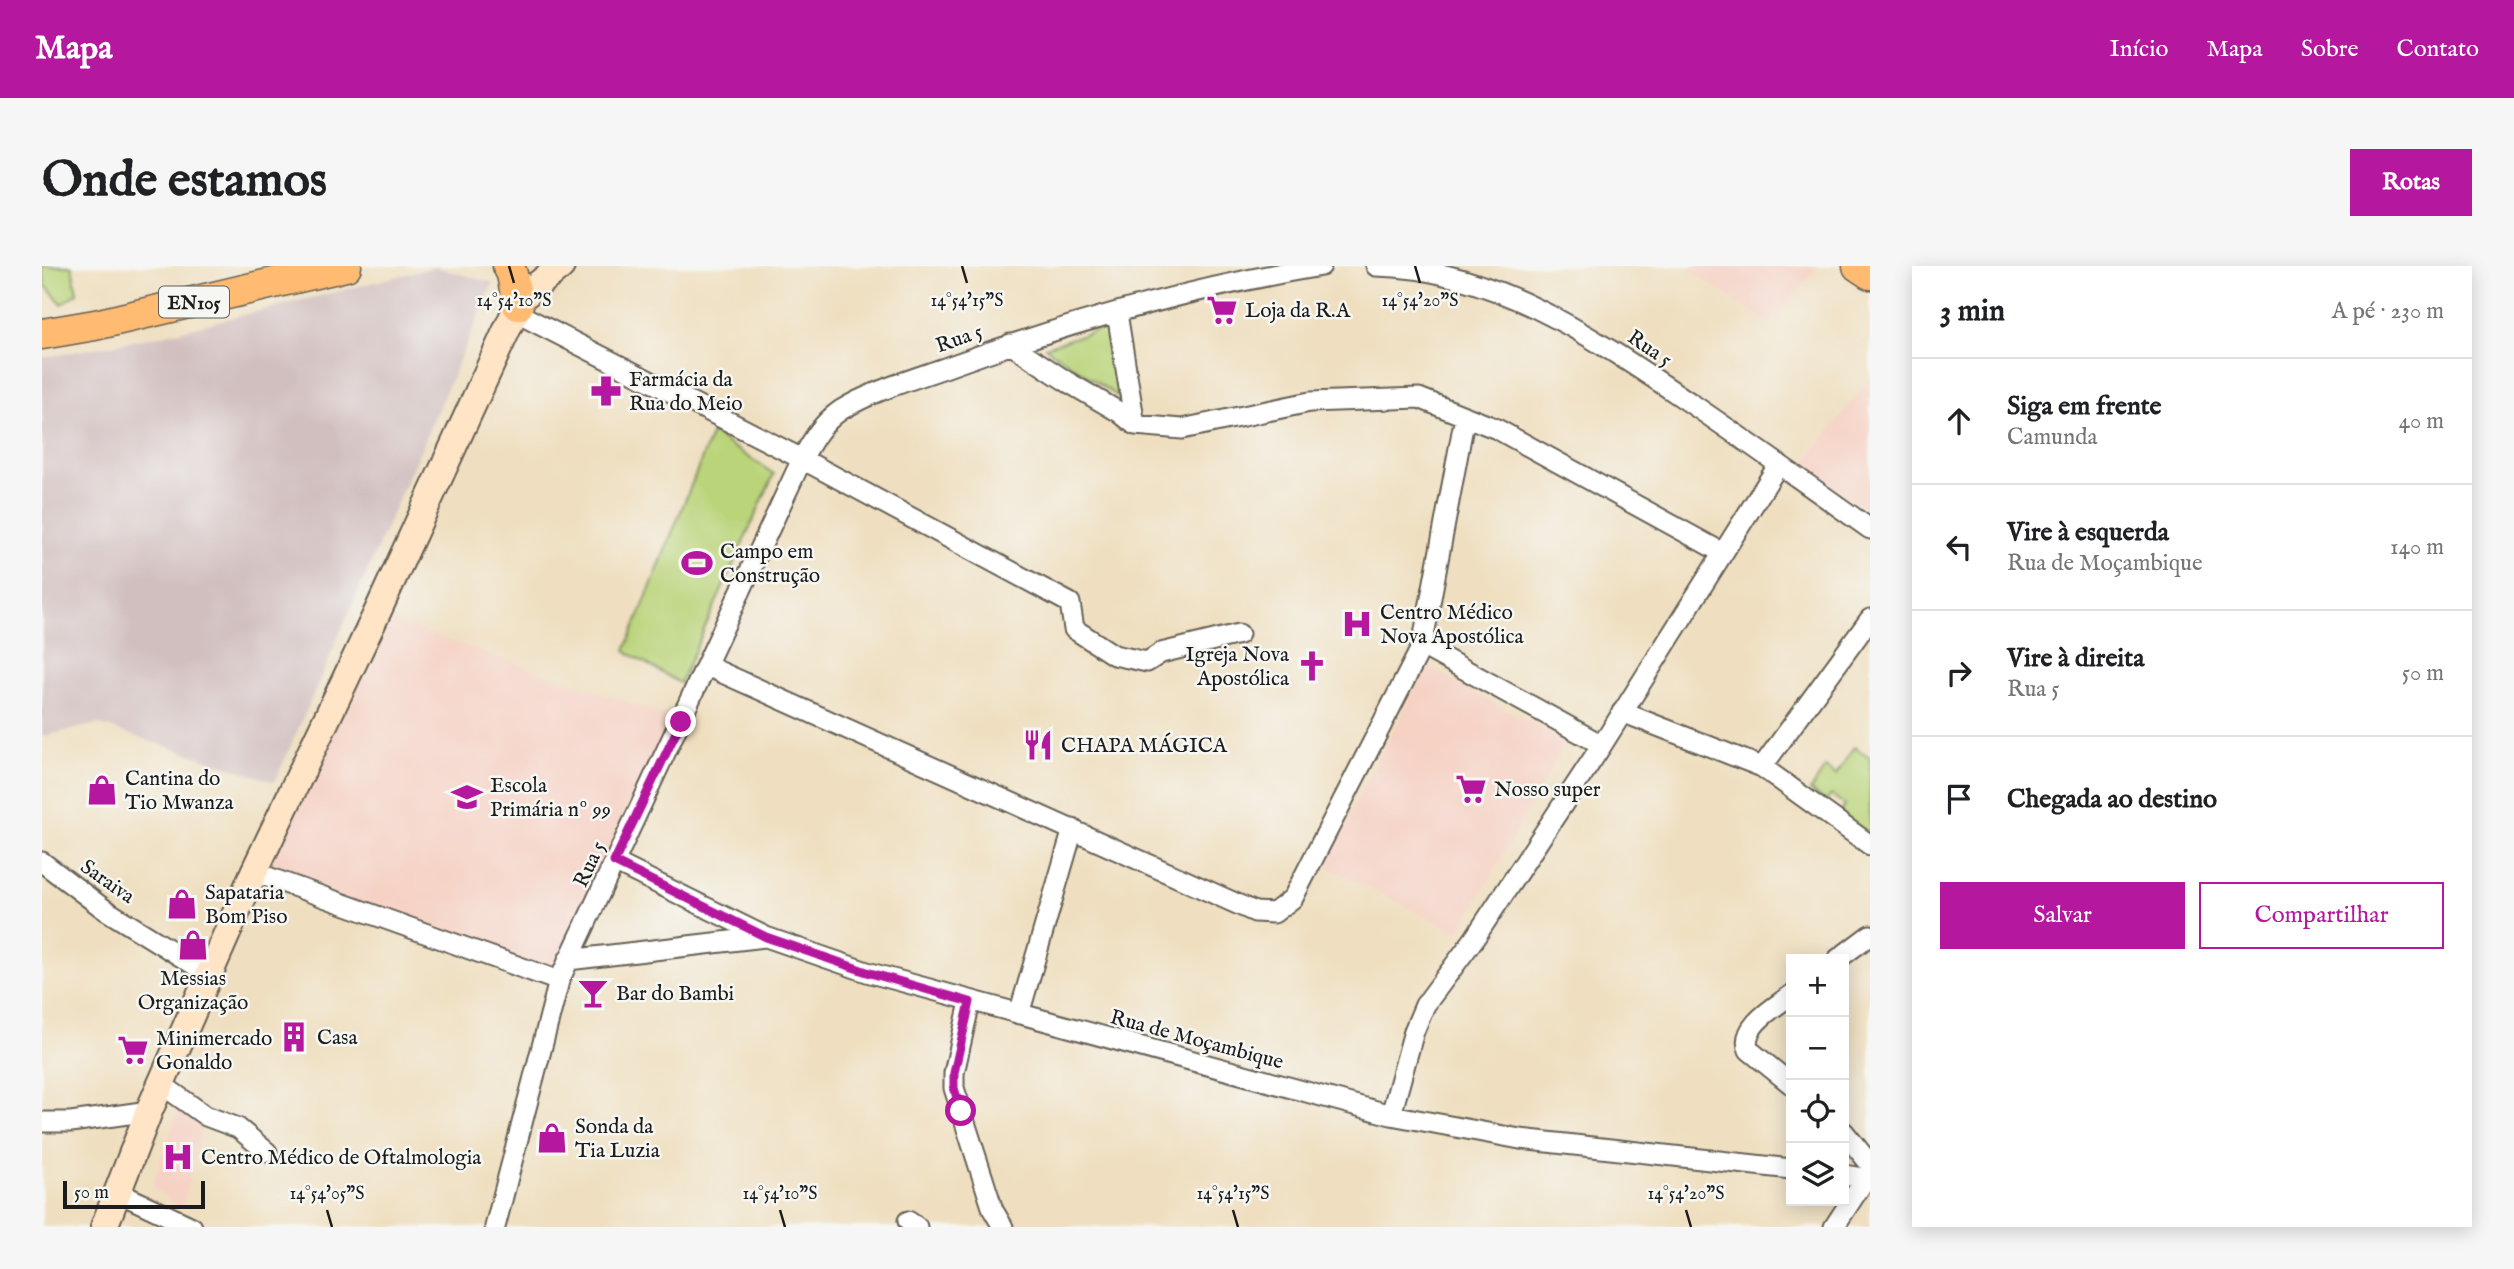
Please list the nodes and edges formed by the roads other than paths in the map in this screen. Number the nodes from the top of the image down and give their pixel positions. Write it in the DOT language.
graph roads {
  1 [pos="346,266"];
  2 [pos="509,266"];
  3 [pos="524,266"];
  4 [pos="561,266"];
  5 [pos="1321,266"];
  6 [pos="1376,266"];
  7 [pos="1858,266"];
  8 [pos="1261,271"];
  9 [pos="1870,274"];
  10 [pos="518,305"];
  11 [pos="1117,313"];
  12 [pos="42,334"];
  13 [pos="1010,344"];
  14 [pos="1465,416"];
  15 [pos="1135,425"];
  16 [pos="802,459"];
  17 [pos="1779,464"];
  18 [pos="1870,529"];
  19 [pos="1723,553"];
  20 [pos="1870,619"];
  21 [pos="1239,634"];
  22 [pos="1422,646"];
  23 [pos="707,666"];
  24 [pos="1622,712"];
  25 [pos="1602,745"];
  26 [pos="1762,767"];
  27 [pos="1073,829"];
  28 [pos="1870,845"];
  29 [pos="614,862"];
  30 [pos="45,865"];
  31 [pos="254,872"];
  32 [pos="1870,935"];
  33 [pos="766,937"];
  34 [pos="1845,954"];
  35 [pos="568,960"];
  36 [pos="209,974"];
  37 [pos="559,981"];
  38 [pos="1786,999"];
  39 [pos="970,1002"];
  40 [pos="1019,1014"];
  41 [pos="1786,1080"];
  42 [pos="160,1084"];
  43 [pos="149,1111"];
  44 [pos="1391,1115"];
  45 [pos="42,1122"];
  46 [pos="1849,1140"];
  47 [pos="267,1152"];
  48 [pos="1786,1168"];
  49 [pos="1869,1174"];
  50 [pos="1849,1175"];
  51 [pos="117,1192"];
  52 [pos="104,1227"];
  53 [pos="192,1227"];
  54 [pos="495,1227"];
  55 [pos="1003,1227"];
  56 [pos="1834,1227"];
  1 -- 12 [label="main road, EN105"];
  2 -- 10 [label="main road"];
  3 -- 10 [label="main road"];
  4 -- 10 [label="main road"];
  5 -- 8 [label="street, Rua 5"];
  6 -- 17 [label="street, Rua 5"];
  7 -- 9 [label="main road"];
  8 -- 11 [label="street, Rua 5"];
  10 -- 16 [label="street"];
  10 -- 31 [label="main road"];
  11 -- 13 [label="street, Rua 5"];
  11 -- 15 [label="street"];
  13 -- 15 [label="street"];
  13 -- 16 [label="street, Rua 5"];
  14 -- 15 [label="street"];
  14 -- 19 [label="street"];
  14 -- 22 [label="street"];
  16 -- 21 [label="street"];
  16 -- 23 [label="street, Rua 5"];
  17 -- 18 [label="street, Rua 5"];
  17 -- 19 [label="street"];
  19 -- 24 [label="street"];
  20 -- 26 [label="street"];
  22 -- 25 [label="street"];
  22 -- 27 [label="street"];
  23 -- 27 [label="street"];
  23 -- 29 [label="street, Rua 5"];
  24 -- 25 [label="street"];
  24 -- 26 [label="street"];
  25 -- 44 [label="street"];
  26 -- 28 [label="street"];
  27 -- 40 [label="street"];
  29 -- 33 [label="street, Rua de Moçambique"];
  29 -- 35 [label="street, Rua 5"];
  30 -- 36 [label="street"];
  31 -- 36 [label="main road"];
  31 -- 37 [label="street"];
  32 -- 34 [label="street"];
  33 -- 35 [label="street"];
  33 -- 39 [label="street, Rua de Moçambique"];
  35 -- 37 [label="street, Rua 5"];
  36 -- 42 [label="main road"];
  37 -- 54 [label="street, Rua 5"];
  38 -- 41 [label="street"];
  39 -- 40 [label="street, Rua de Moçambique"];
  39 -- 55 [label="street"];
  40 -- 44 [label="street, Rua de Moçambique"];
  42 -- 43 [label="main road"];
  42 -- 47 [label="street"];
  43 -- 45 [label="street"];
  43 -- 51 [label="main road"];
  44 -- 48 [label="street, Rua de Moçambique"];
  46 -- 49 [label="street"];
  49 -- 50 [label="street"];
  49 -- 56 [label="street"];
  51 -- 52 [label="main road"];
  51 -- 53 [label="street"];
}
